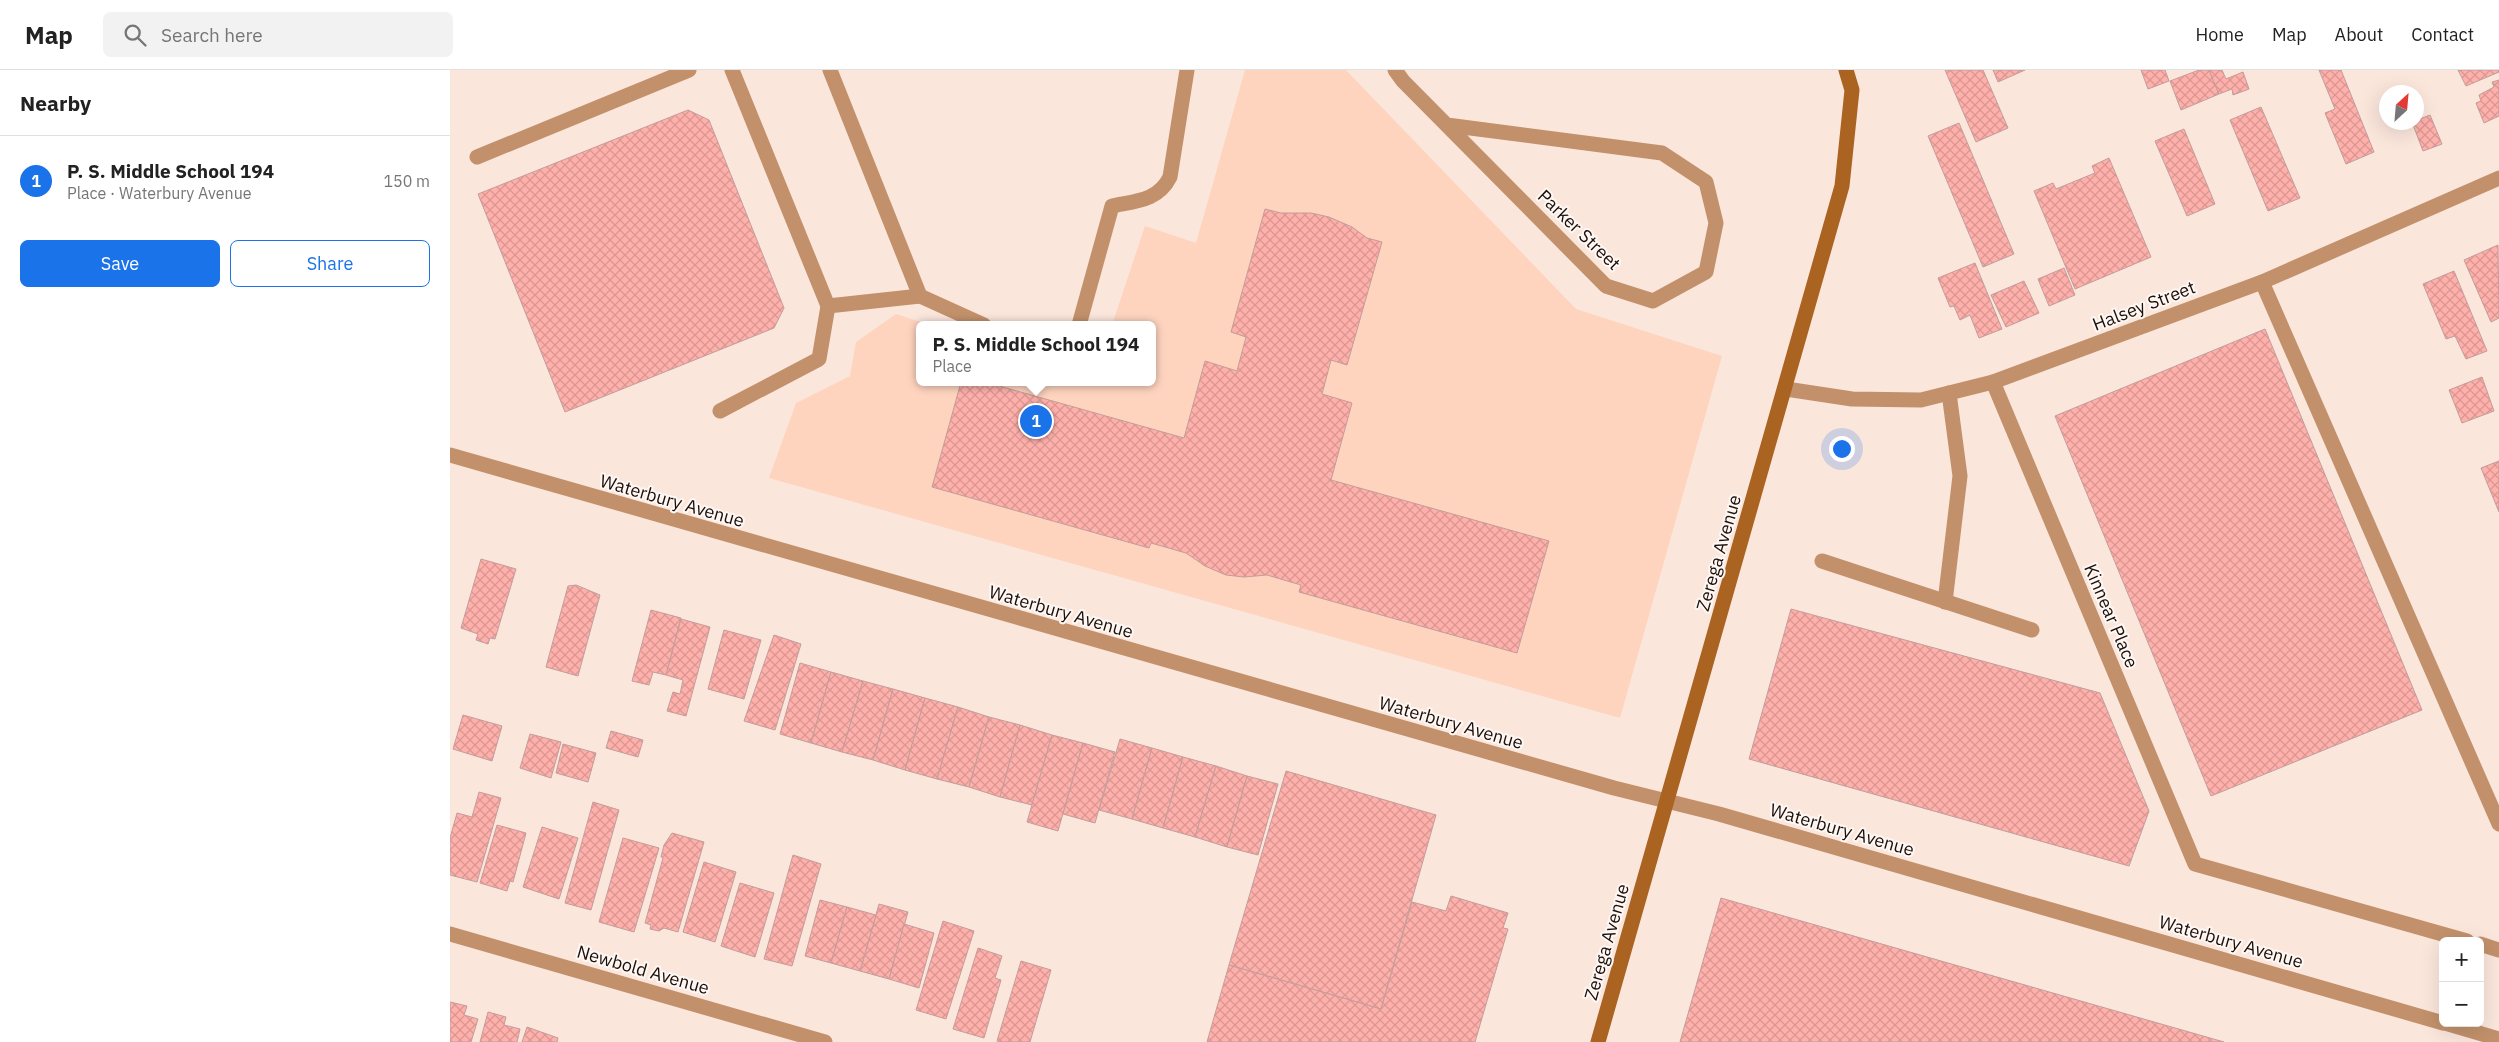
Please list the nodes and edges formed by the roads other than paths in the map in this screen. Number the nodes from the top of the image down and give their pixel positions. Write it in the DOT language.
graph roads {
  1 [pos="689,70"];
  2 [pos="732,70"];
  3 [pos="830,70"];
  4 [pos="1187,70"];
  5 [pos="1395,70"];
  6 [pos="1846,70"];
  7 [pos="1447,125"];
  8 [pos="477,157"];
  9 [pos="2499,178"];
  10 [pos="2262,282"];
  11 [pos="920,296"];
  12 [pos="828,306"];
  13 [pos="975,321"];
  14 [pos="1080,321"];
  15 [pos="1992,382"];
  16 [pos="1786,389"];
  17 [pos="1949,393"];
  18 [pos="720,411"];
  19 [pos="450,455"];
  20 [pos="1822,561"];
  21 [pos="1945,602"];
  22 [pos="2032,630"];
  23 [pos="1667,802"];
  24 [pos="2499,824"];
  25 [pos="450,934"];
  26 [pos="2453,937"];
  27 [pos="2484,945"];
  28 [pos="2499,950"];
  29 [pos="2439,1022"];
  30 [pos="2458,1027"];
  31 [pos="2499,1039"];
  32 [pos="825,1042"];
  33 [pos="1598,1042"];
  1 -- 8 [label="street"];
  2 -- 12 [label="street"];
  3 -- 11 [label="street"];
  4 -- 14 [label="street"];
  5 -- 7 [label="street, Parker Street"];
  6 -- 16 [label="main road, Zerega Avenue"];
  7 -- 7 [label="street, Parker Street"];
  9 -- 10 [label="street, Halsey Street"];
  10 -- 15 [label="street, Halsey Street"];
  10 -- 24 [label="street"];
  11 -- 12 [label="street"];
  11 -- 13 [label="street"];
  12 -- 18 [label="street"];
  15 -- 17 [label="street, Halsey Street"];
  15 -- 26 [label="street, Kinnear Place"];
  16 -- 17 [label="street, Halsey Street"];
  16 -- 23 [label="main road, Zerega Avenue"];
  17 -- 21 [label="street"];
  19 -- 23 [label="street, Waterbury Avenue"];
  20 -- 21 [label="street"];
  21 -- 22 [label="street"];
  23 -- 29 [label="street, Waterbury Avenue"];
  23 -- 33 [label="main road, Zerega Avenue"];
  25 -- 32 [label="street, Newbold Avenue"];
  27 -- 28 [label="street"];
  30 -- 31 [label="street, Waterbury Avenue"];
}
